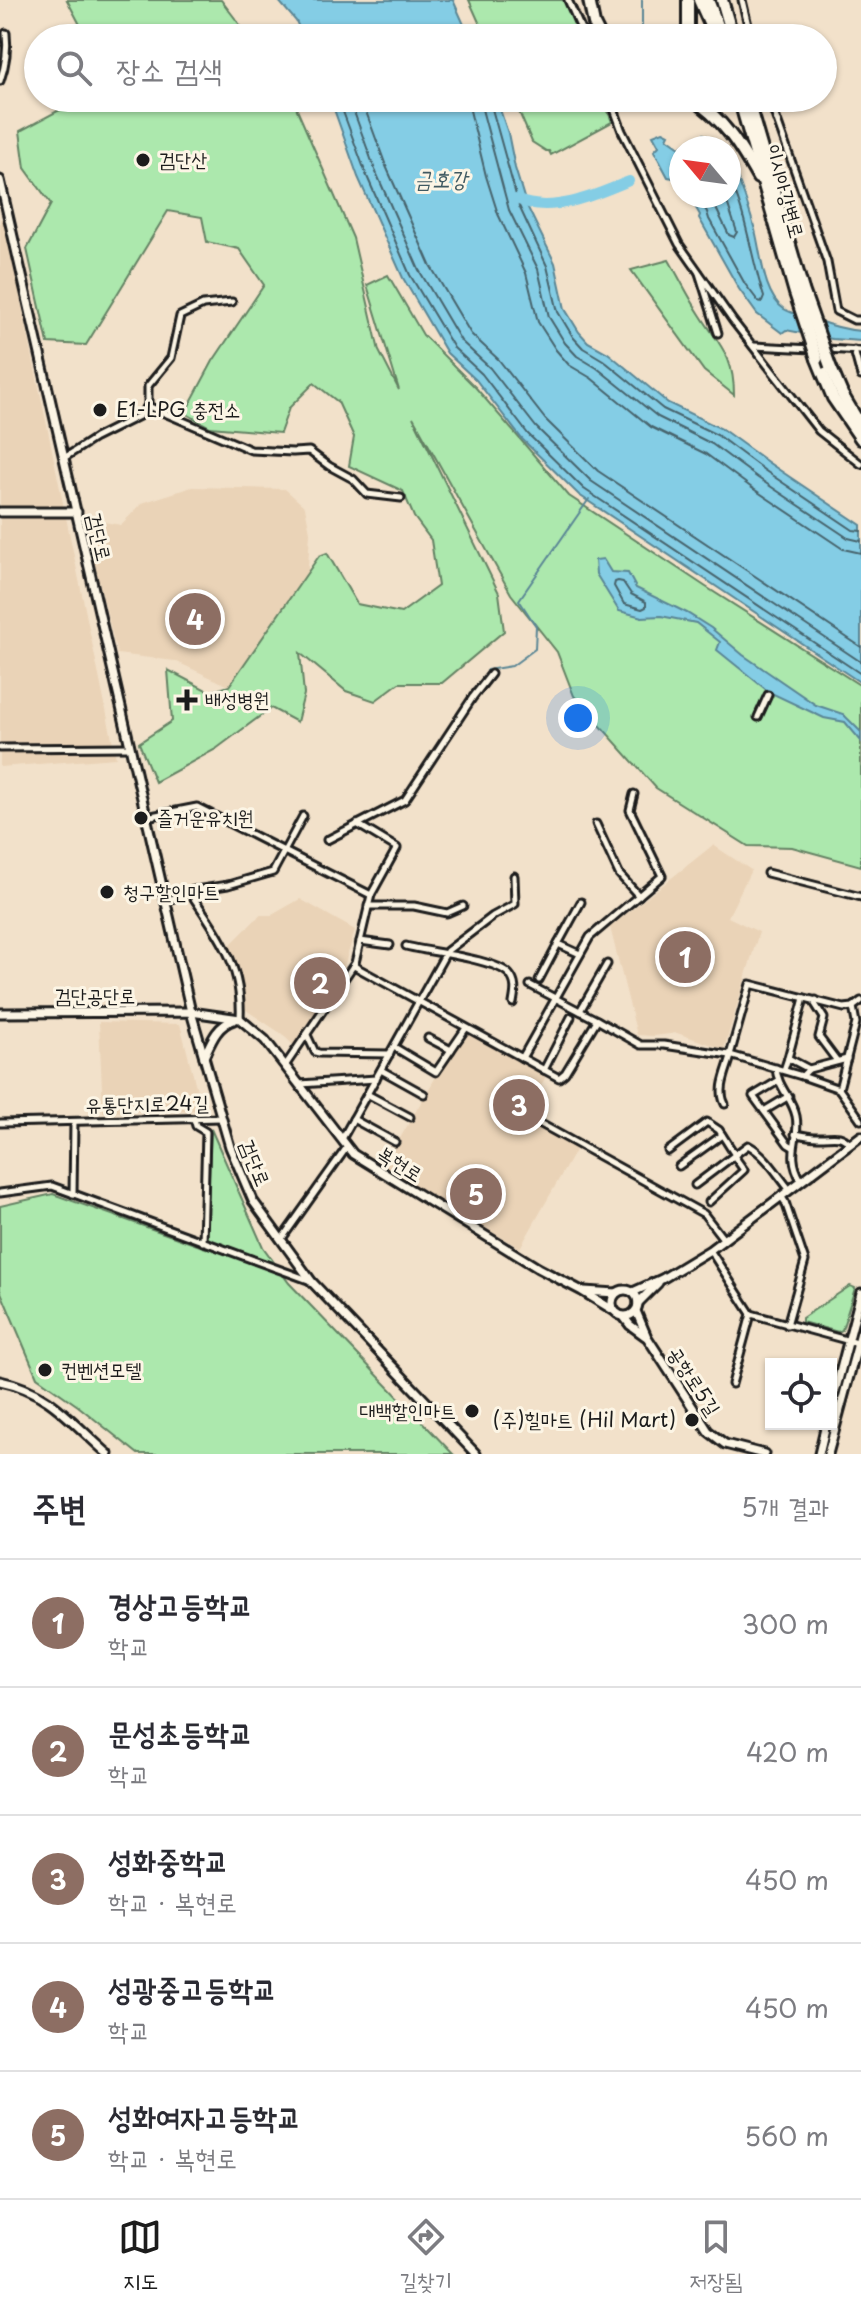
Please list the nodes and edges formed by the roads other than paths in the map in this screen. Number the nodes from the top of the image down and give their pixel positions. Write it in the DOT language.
graph roads {
  1 [pos="568,0"];
  2 [pos="589,0"];
  3 [pos="688,0"];
  4 [pos="699,0"];
  5 [pos="708,0"];
  6 [pos="722,0"];
  7 [pos="742,0"];
  8 [pos="579,24"];
  9 [pos="594,24"];
  10 [pos="688,24"];
  11 [pos="710,24"];
  12 [pos="717,24"];
  13 [pos="729,24"];
  14 [pos="748,24"];
  15 [pos="6,33"];
  16 [pos="0,81"];
  17 [pos="615,112"];
  18 [pos="711,112"];
  19 [pos="749,112"];
  20 [pos="750,112"];
  21 [pos="774,112"];
  22 [pos="0,180"];
  23 [pos="767,195"];
  24 [pos="0,219"];
  25 [pos="10,219"];
  26 [pos="697,266"];
  27 [pos="799,292"];
  28 [pos="232,302"];
  29 [pos="861,320"];
  30 [pos="718,333"];
  31 [pos="753,346"];
  32 [pos="857,351"];
  33 [pos="861,376"];
  34 [pos="148,406"];
  35 [pos="861,426"];
  36 [pos="861,439"];
  37 [pos="64,458"];
  38 [pos="861,464"];
  39 [pos="401,498"];
  40 [pos="0,512"];
  41 [pos="77,512"];
  42 [pos="491,674"];
  43 [pos="768,695"];
  44 [pos="758,717"];
  45 [pos="130,747"];
  46 [pos="0,748"];
  47 [pos="634,794"];
  48 [pos="303,816"];
  49 [pos="146,817"];
  50 [pos="357,824"];
  51 [pos="596,824"];
  52 [pos="327,840"];
  53 [pos="284,851"];
  54 [pos="767,873"];
  55 [pos="514,876"];
  56 [pos="189,891"];
  57 [pos="371,895"];
  58 [pos="639,896"];
  59 [pos="861,897"];
  60 [pos="167,901"];
  61 [pos="581,902"];
  62 [pos="368,906"];
  63 [pos="463,906"];
  64 [pos="360,941"];
  65 [pos="558,944"];
  66 [pos="390,945"];
  67 [pos="406,946"];
  68 [pos="580,954"];
  69 [pos="445,955"];
  70 [pos="607,964"];
  71 [pos="354,966"];
  72 [pos="539,980"];
  73 [pos="530,985"];
  74 [pos="555,998"];
  75 [pos="804,998"];
  76 [pos="816,1000"];
  77 [pos="420,1001"];
  78 [pos="861,1001"];
  79 [pos="513,1003"];
  80 [pos="853,1007"];
  81 [pos="580,1011"];
  82 [pos="191,1012"];
  83 [pos="0,1013"];
  84 [pos="571,1017"];
  85 [pos="240,1019"];
  86 [pos="597,1020"];
  87 [pos="466,1028"];
  88 [pos="307,1034"];
  89 [pos="428,1038"];
  90 [pos="394,1047"];
  91 [pos="451,1050"];
  92 [pos="390,1054"];
  93 [pos="731,1055"];
  94 [pos="204,1057"];
  95 [pos="522,1058"];
  96 [pos="788,1058"];
  97 [pos="847,1058"];
  98 [pos="837,1061"];
  99 [pos="285,1066"];
  100 [pos="776,1068"];
  101 [pos="809,1069"];
  102 [pos="381,1070"];
  103 [pos="544,1070"];
  104 [pos="784,1070"];
  105 [pos="802,1076"];
  106 [pos="376,1079"];
  107 [pos="778,1081"];
  108 [pos="299,1084"];
  109 [pos="839,1089"];
  110 [pos="367,1094"];
  111 [pos="424,1094"];
  112 [pos="789,1096"];
  113 [pos="725,1104"];
  114 [pos="764,1111"];
  115 [pos="410,1117"];
  116 [pos="222,1118"];
  117 [pos="194,1119"];
  118 [pos="353,1119"];
  119 [pos="861,1120"];
  120 [pos="74,1122"];
  121 [pos="0,1123"];
  122 [pos="541,1124"];
  123 [pos="795,1134"];
  124 [pos="722,1135"];
  125 [pos="861,1136"];
  126 [pos="395,1142"];
  127 [pos="344,1144"];
  128 [pos="850,1144"];
  129 [pos="794,1148"];
  130 [pos="668,1151"];
  131 [pos="735,1155"];
  132 [pos="679,1166"];
  133 [pos="801,1180"];
  134 [pos="695,1185"];
  135 [pos="789,1189"];
  136 [pos="0,1193"];
  137 [pos="73,1194"];
  138 [pos="780,1195"];
  139 [pos="709,1202"];
  140 [pos="724,1240"];
  141 [pos="281,1241"];
  142 [pos="203,1242"];
  143 [pos="710,1250"];
  144 [pos="662,1279"];
  145 [pos="312,1282"];
  146 [pos="582,1291"];
  147 [pos="633,1292"];
  148 [pos="616,1293"];
  149 [pos="861,1293"];
  150 [pos="637,1307"];
  151 [pos="613,1310"];
  152 [pos="751,1314"];
  153 [pos="624,1317"];
  154 [pos="787,1325"];
  155 [pos="861,1332"];
  156 [pos="647,1337"];
  157 [pos="848,1339"];
  158 [pos="860,1344"];
  159 [pos="0,1381"];
  160 [pos="837,1383"];
  161 [pos="732,1384"];
  162 [pos="825,1430"];
  163 [pos="108,1454"];
  164 [pos="476,1454"];
  165 [pos="764,1454"];
  166 [pos="819,1454"];
  167 [pos="828,1454"];
  1 -- 8 [label="street"];
  2 -- 9 [label="highway"];
  3 -- 10 [label="highway"];
  4 -- 11 [label="highway"];
  5 -- 12 [label="highway"];
  6 -- 13 [label="highway"];
  7 -- 14 [label="street"];
  15 -- 16 [label="street"];
  17 -- 26 [label="street"];
  18 -- 23 [label="highway"];
  19 -- 23 [label="highway, 이시아강변로"];
  20 -- 27 [label="highway, 이시아강변로"];
  21 -- 29 [label="street"];
  22 -- 25 [label="main road, 검단로"];
  23 -- 27 [label="highway, 이시아강변로"];
  24 -- 25 [label="street"];
  25 -- 37 [label="main road, 검단로"];
  26 -- 30 [label="street"];
  26 -- 31 [label="street"];
  27 -- 35 [label="highway, bridge"];
  27 -- 36 [label="highway, bridge"];
  28 -- 34 [label="street"];
  31 -- 32 [label="street"];
  31 -- 38 [label="street"];
  32 -- 33 [label="street"];
  34 -- 37 [label="street"];
  34 -- 39 [label="street"];
  37 -- 41 [label="main road, 검단로"];
  40 -- 41 [label="main road"];
  41 -- 45 [label="main road, 검단로"];
  42 -- 50 [label="street"];
  43 -- 44 [label="street"];
  45 -- 46 [label="street"];
  45 -- 49 [label="main road, 검단로"];
  47 -- 58 [label="street"];
  48 -- 53 [label="street"];
  49 -- 53 [label="street"];
  49 -- 60 [label="main road, 검단로"];
  50 -- 52 [label="street"];
  50 -- 57 [label="street"];
  51 -- 58 [label="street"];
  53 -- 56 [label="street"];
  53 -- 57 [label="street"];
  54 -- 59 [label="street"];
  55 -- 69 [label="street"];
  56 -- 60 [label="street"];
  56 -- 85 [label="street"];
  57 -- 62 [label="street"];
  58 -- 68 [label="street"];
  60 -- 82 [label="main road, 검단로"];
  61 -- 65 [label="street"];
  62 -- 63 [label="street"];
  62 -- 64 [label="street"];
  64 -- 66 [label="street"];
  64 -- 71 [label="street"];
  65 -- 68 [label="street"];
  65 -- 72 [label="street"];
  67 -- 69 [label="street"];
  68 -- 74 [label="street"];
  69 -- 77 [label="street"];
  69 -- 79 [label="street"];
  70 -- 81 [label="street"];
  71 -- 77 [label="street"];
  71 -- 88 [label="street"];
  73 -- 74 [label="street"];
  74 -- 81 [label="street"];
  74 -- 95 [label="street"];
  75 -- 76 [label="street"];
  75 -- 93 [label="street"];
  75 -- 96 [label="street"];
  76 -- 80 [label="street"];
  76 -- 98 [label="street"];
  77 -- 87 [label="street"];
  77 -- 90 [label="street"];
  78 -- 80 [label="street"];
  80 -- 97 [label="street"];
  81 -- 86 [label="street"];
  82 -- 83 [label="main road, 검단공단로"];
  82 -- 85 [label="main road"];
  82 -- 94 [label="main road, 검단로"];
  84 -- 103 [label="street"];
  85 -- 94 [label="main road"];
  85 -- 99 [label="main road, 복현로"];
  86 -- 93 [label="street"];
  86 -- 103 [label="street"];
  87 -- 91 [label="street"];
  87 -- 95 [label="street"];
  88 -- 92 [label="street"];
  88 -- 99 [label="street"];
  89 -- 91 [label="street"];
  90 -- 91 [label="street"];
  90 -- 92 [label="street"];
  92 -- 102 [label="street"];
  93 -- 100 [label="street"];
  93 -- 113 [label="street"];
  94 -- 116 [label="main road, 검단로"];
  95 -- 103 [label="street"];
  96 -- 101 [label="street"];
  96 -- 104 [label="street"];
  97 -- 98 [label="street"];
  97 -- 109 [label="street"];
  98 -- 101 [label="street"];
  99 -- 108 [label="main road, 복현로"];
  100 -- 104 [label="street"];
  100 -- 107 [label="street"];
  101 -- 105 [label="street"];
  102 -- 106 [label="street"];
  102 -- 111 [label="street"];
  104 -- 105 [label="street"];
  105 -- 109 [label="street"];
  106 -- 108 [label="street"];
  106 -- 110 [label="street"];
  107 -- 112 [label="street"];
  107 -- 114 [label="street"];
  108 -- 127 [label="main road, 복현로"];
  109 -- 119 [label="street"];
  110 -- 115 [label="street"];
  110 -- 118 [label="street"];
  112 -- 114 [label="street"];
  112 -- 123 [label="street"];
  114 -- 129 [label="street"];
  116 -- 117 [label="street, 유통단지로24길"];
  116 -- 141 [label="main road, 검단로"];
  117 -- 120 [label="street, 유통단지로24길"];
  117 -- 142 [label="street, 검단로"];
  118 -- 126 [label="street"];
  118 -- 127 [label="street"];
  120 -- 121 [label="street, 유통단지로24길"];
  120 -- 137 [label="street, 유통단지로24길"];
  122 -- 140 [label="street"];
  123 -- 128 [label="street"];
  123 -- 129 [label="street"];
  124 -- 130 [label="street"];
  124 -- 131 [label="street"];
  124 -- 132 [label="street"];
  125 -- 128 [label="main road"];
  127 -- 141 [label="street"];
  127 -- 146 [label="main road, 복현로"];
  128 -- 133 [label="main road"];
  129 -- 133 [label="street"];
  131 -- 134 [label="street"];
  131 -- 135 [label="street"];
  131 -- 139 [label="street"];
  133 -- 135 [label="main road"];
  135 -- 138 [label="main road"];
  136 -- 137 [label="street, 검단로"];
  137 -- 142 [label="street, 검단로"];
  138 -- 140 [label="main road"];
  138 -- 154 [label="street"];
  140 -- 143 [label="main road"];
  141 -- 145 [label="main road, 검단로"];
  142 -- 145 [label="street, 검단로"];
  143 -- 144 [label="main road"];
  143 -- 152 [label="street"];
  144 -- 147 [label="main road"];
  144 -- 150 [label="main road"];
  145 -- 164 [label="main road, 검단로"];
  146 -- 148 [label="main road"];
  146 -- 151 [label="main road, 복현로"];
  147 -- 148 [label="main road"];
  147 -- 150 [label="main road"];
  148 -- 151 [label="main road"];
  149 -- 157 [label="main road"];
  150 -- 153 [label="main road"];
  150 -- 156 [label="main road"];
  151 -- 153 [label="main road"];
  152 -- 154 [label="street"];
  152 -- 161 [label="street"];
  153 -- 156 [label="main road"];
  154 -- 157 [label="street"];
  155 -- 158 [label="main road"];
  156 -- 165 [label="main road, 공항로5길"];
  157 -- 158 [label="street"];
  157 -- 160 [label="main road"];
  158 -- 167 [label="main road"];
  159 -- 163 [label="main road"];
  162 -- 166 [label="main road"];
}
